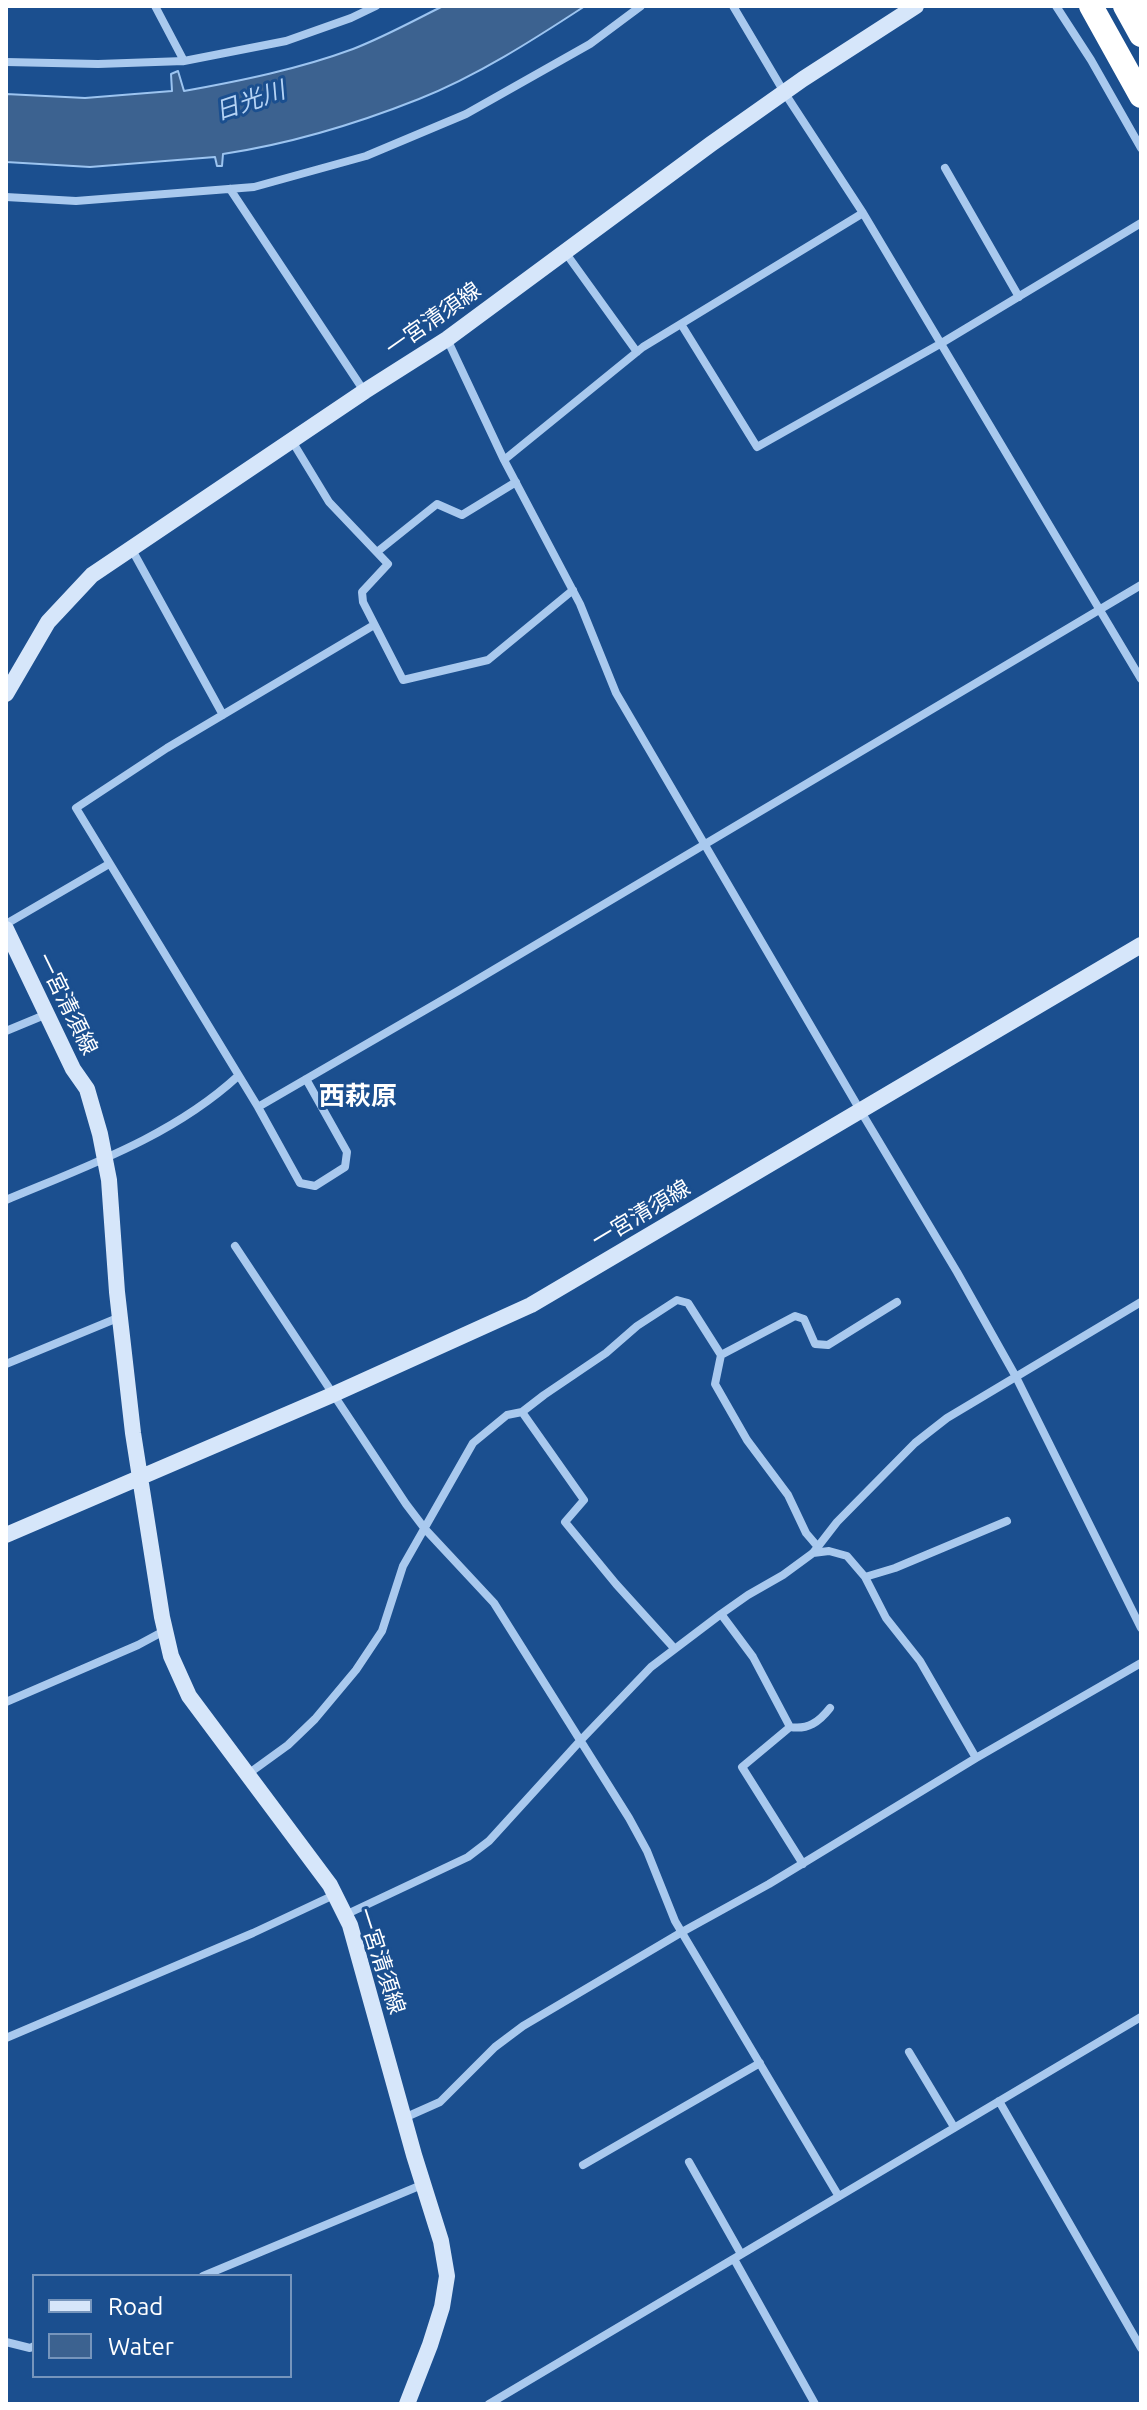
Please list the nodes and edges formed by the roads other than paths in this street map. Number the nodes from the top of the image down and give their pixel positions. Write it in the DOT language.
graph roads {
  1 [pos="155,6"];
  2 [pos="376,6"];
  3 [pos="641,6"];
  4 [pos="733,6"];
  5 [pos="916,6"];
  6 [pos="1056,6"];
  7 [pos="1091,6"];
  8 [pos="1125,6"];
  9 [pos="1141,35"];
  10 [pos="184,61"];
  11 [pos="6,62"];
  12 [pos="784,92"];
  13 [pos="1141,96"];
  14 [pos="1141,148"];
  15 [pos="945,168"];
  16 [pos="230,189"];
  17 [pos="6,197"];
  18 [pos="863,213"];
  19 [pos="1141,223"];
  20 [pos="565,251"];
  21 [pos="1019,297"];
  22 [pos="681,324"];
  23 [pos="447,339"];
  24 [pos="940,344"];
  25 [pos="637,352"];
  26 [pos="365,391"];
  27 [pos="291,440"];
  28 [pos="504,460"];
  29 [pos="516,482"];
  30 [pos="131,548"];
  31 [pos="377,552"];
  32 [pos="1141,585"];
  33 [pos="573,590"];
  34 [pos="1099,609"];
  35 [pos="374,625"];
  36 [pos="1141,679"];
  37 [pos="7,691"];
  38 [pos="223,715"];
  39 [pos="703,843"];
  40 [pos="109,864"];
  41 [pos="6,927"];
  42 [pos="1141,945"];
  43 [pos="47,1014"];
  44 [pos="6,1031"];
  45 [pos="238,1076"];
  46 [pos="306,1079"];
  47 [pos="258,1107"];
  48 [pos="860,1110"];
  49 [pos="105,1159"];
  50 [pos="6,1200"];
  51 [pos="235,1246"];
  52 [pos="897,1302"];
  53 [pos="1141,1302"];
  54 [pos="120,1317"];
  55 [pos="721,1355"];
  56 [pos="6,1364"];
  57 [pos="1016,1377"];
  58 [pos="332,1395"];
  59 [pos="522,1412"];
  60 [pos="140,1476"];
  61 [pos="1007,1521"];
  62 [pos="425,1529"];
  63 [pos="6,1535"];
  64 [pos="815,1550"];
  65 [pos="865,1577"];
  66 [pos="721,1614"];
  67 [pos="1141,1628"];
  68 [pos="165,1630"];
  69 [pos="674,1648"];
  70 [pos="1141,1663"];
  71 [pos="6,1702"];
  72 [pos="830,1708"];
  73 [pos="790,1727"];
  74 [pos="580,1741"];
  75 [pos="976,1758"];
  76 [pos="247,1774"];
  77 [pos="803,1864"];
  78 [pos="335,1894"];
  79 [pos="345,1915"];
  80 [pos="682,1932"];
  81 [pos="1141,2017"];
  82 [pos="6,2038"];
  83 [pos="909,2052"];
  84 [pos="760,2063"];
  85 [pos="999,2101"];
  86 [pos="404,2118"];
  87 [pos="954,2127"];
  88 [pos="689,2162"];
  89 [pos="583,2165"];
  90 [pos="425,2184"];
  91 [pos="838,2195"];
  92 [pos="738,2256"];
  93 [pos="208,2274"];
  94 [pos="6,2342"];
  95 [pos="32,2347"];
  96 [pos="1141,2348"];
  97 [pos="813,2403"];
  98 [pos="407,2404"];
  99 [pos="489,2404"];
  1 -- 10 [label="street"];
  2 -- 10 [label="street"];
  3 -- 16 [label="street"];
  4 -- 12 [label="street"];
  5 -- 12 [label="main road, 一宮清須線"];
  6 -- 14 [label="street"];
  7 -- 13 [label="highway"];
  8 -- 9 [label="highway"];
  10 -- 11 [label="street"];
  12 -- 18 [label="street"];
  12 -- 20 [label="main road, 一宮清須線"];
  15 -- 21 [label="street"];
  16 -- 17 [label="street"];
  16 -- 26 [label="street"];
  18 -- 22 [label="street"];
  18 -- 24 [label="street"];
  19 -- 21 [label="street"];
  20 -- 23 [label="main road, 一宮清須線"];
  20 -- 25 [label="street"];
  21 -- 24 [label="street"];
  22 -- 24 [label="street"];
  22 -- 25 [label="street"];
  23 -- 26 [label="main road, 一宮清須線"];
  23 -- 28 [label="street"];
  24 -- 34 [label="street"];
  25 -- 28 [label="street"];
  26 -- 27 [label="main road, 一宮清須線"];
  27 -- 30 [label="main road, 一宮清須線"];
  27 -- 31 [label="street"];
  28 -- 29 [label="street"];
  29 -- 31 [label="street"];
  29 -- 33 [label="street"];
  30 -- 37 [label="main road, 一宮清須線"];
  30 -- 38 [label="street"];
  31 -- 35 [label="street"];
  32 -- 34 [label="street"];
  33 -- 35 [label="street"];
  33 -- 39 [label="street"];
  34 -- 36 [label="street"];
  34 -- 39 [label="street"];
  35 -- 38 [label="street"];
  38 -- 40 [label="street"];
  39 -- 46 [label="street"];
  39 -- 48 [label="street"];
  40 -- 41 [label="street"];
  40 -- 45 [label="street"];
  41 -- 43 [label="main road, 一宮清須線"];
  42 -- 48 [label="main road, 一宮清須線"];
  43 -- 44 [label="street"];
  43 -- 49 [label="main road, 一宮清須線"];
  45 -- 47 [label="street"];
  45 -- 49 [label="street"];
  46 -- 47 [label="street"];
  46 -- 47 [label="street"];
  48 -- 57 [label="street"];
  48 -- 58 [label="main road, 一宮清須線"];
  49 -- 50 [label="street"];
  49 -- 54 [label="main road, 一宮清須線"];
  51 -- 58 [label="street"];
  52 -- 55 [label="street"];
  53 -- 57 [label="street"];
  54 -- 56 [label="street"];
  54 -- 60 [label="main road, 一宮清須線"];
  55 -- 59 [label="street"];
  55 -- 64 [label="street"];
  57 -- 64 [label="street"];
  57 -- 67 [label="street"];
  58 -- 60 [label="main road, 一宮清須線"];
  58 -- 62 [label="street"];
  59 -- 62 [label="street"];
  59 -- 69 [label="street"];
  60 -- 63 [label="main road"];
  60 -- 68 [label="main road, 一宮清須線"];
  61 -- 65 [label="street"];
  62 -- 74 [label="street"];
  62 -- 76 [label="street"];
  64 -- 65 [label="street"];
  64 -- 66 [label="street"];
  65 -- 75 [label="street"];
  66 -- 69 [label="street"];
  66 -- 73 [label="street"];
  68 -- 71 [label="street"];
  68 -- 76 [label="main road, 一宮清須線"];
  69 -- 74 [label="street"];
  70 -- 75 [label="street"];
  72 -- 73 [label="street"];
  73 -- 77 [label="street"];
  74 -- 79 [label="street"];
  74 -- 80 [label="street"];
  75 -- 77 [label="street"];
  76 -- 78 [label="main road, 一宮清須線"];
  77 -- 80 [label="street"];
  78 -- 79 [label="main road, 一宮清須線"];
  78 -- 82 [label="street"];
  79 -- 86 [label="main road, 一宮清須線"];
  80 -- 84 [label="street"];
  80 -- 86 [label="street"];
  81 -- 85 [label="street"];
  83 -- 87 [label="street"];
  84 -- 89 [label="street"];
  84 -- 91 [label="street"];
  85 -- 87 [label="street"];
  85 -- 96 [label="street"];
  86 -- 90 [label="main road, 一宮清須線"];
  87 -- 91 [label="street"];
  88 -- 92 [label="street"];
  90 -- 93 [label="street"];
  90 -- 98 [label="main road, 一宮清須線"];
  91 -- 92 [label="street"];
  92 -- 97 [label="street"];
  92 -- 99 [label="street"];
  94 -- 95 [label="street"];
}
